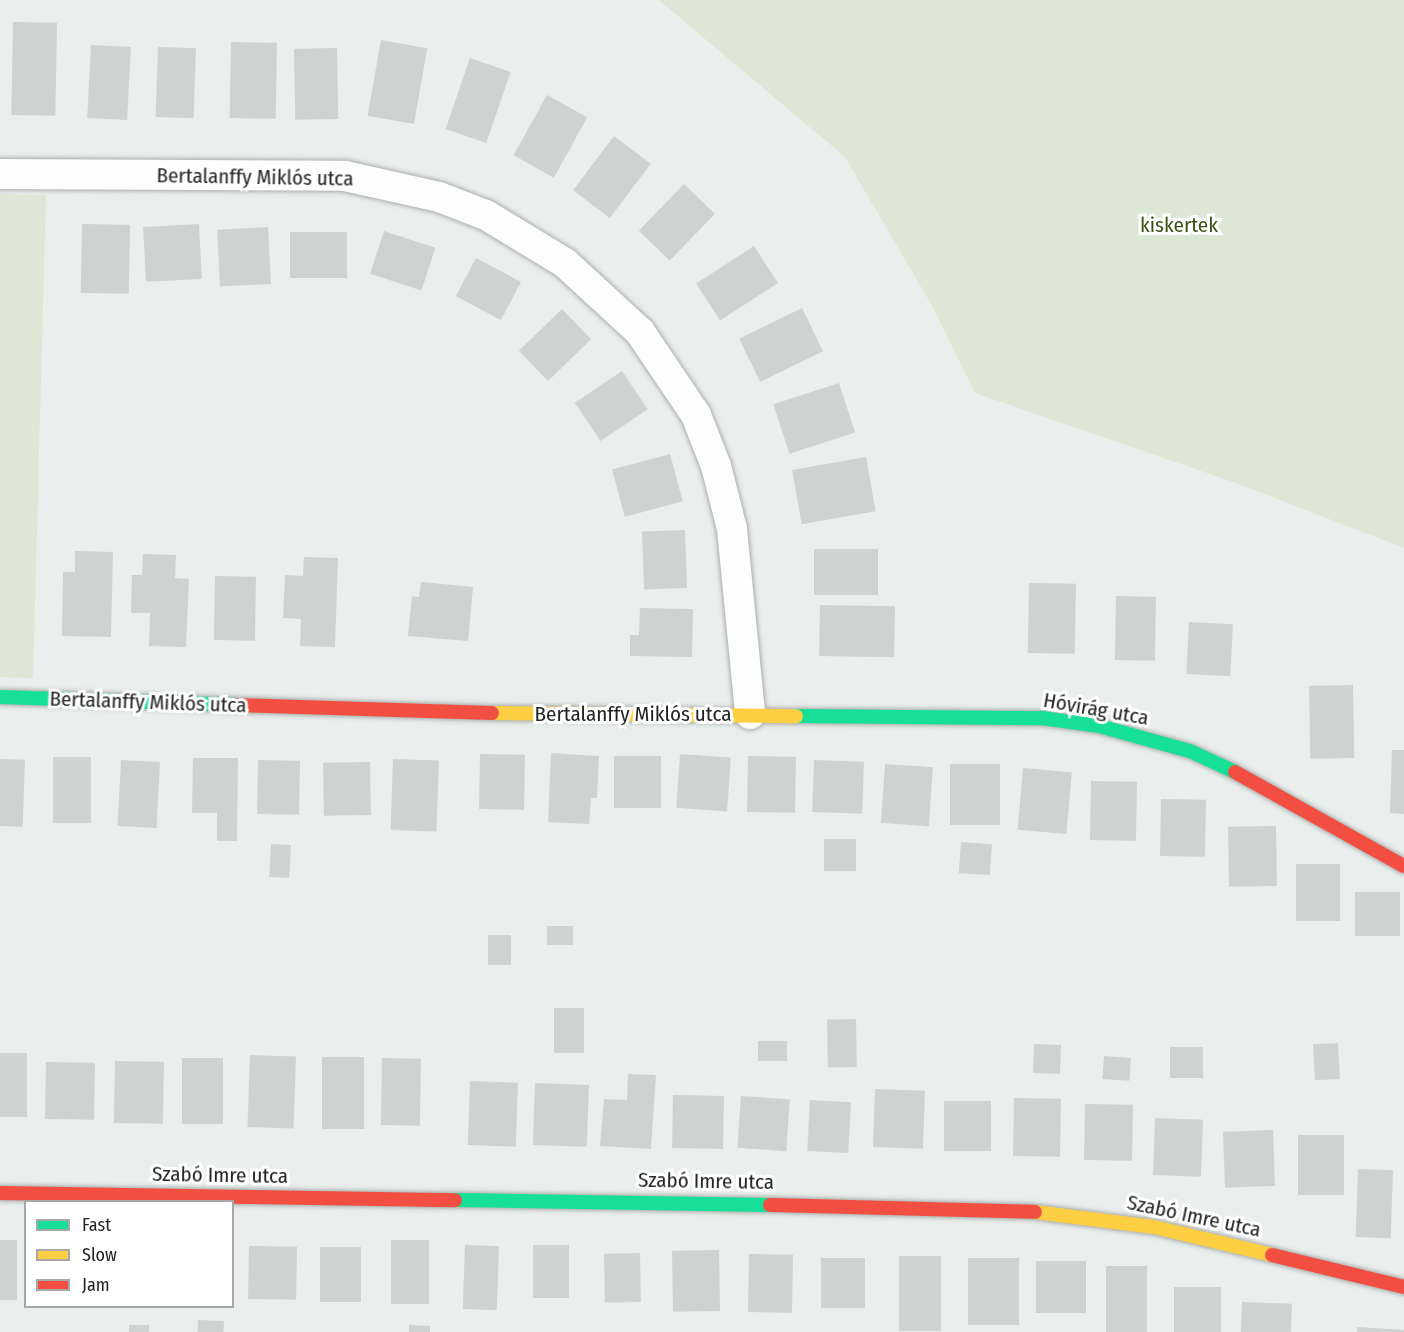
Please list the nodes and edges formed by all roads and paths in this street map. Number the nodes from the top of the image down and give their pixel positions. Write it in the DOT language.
graph roads {
  1 [pos="0,174"];
  2 [pos="0,697"];
  3 [pos="750,714"];
  4 [pos="1404,866"];
  5 [pos="0,1193"];
  6 [pos="1404,1287"];
  1 -- 3 [label="street, Bertalanffy Miklós utca"];
  2 -- 3 [label="street, Bertalanffy Miklós utca"];
  3 -- 4 [label="street, Hóvirág utca"];
  5 -- 6 [label="street, Szabó Imre utca"];
}
